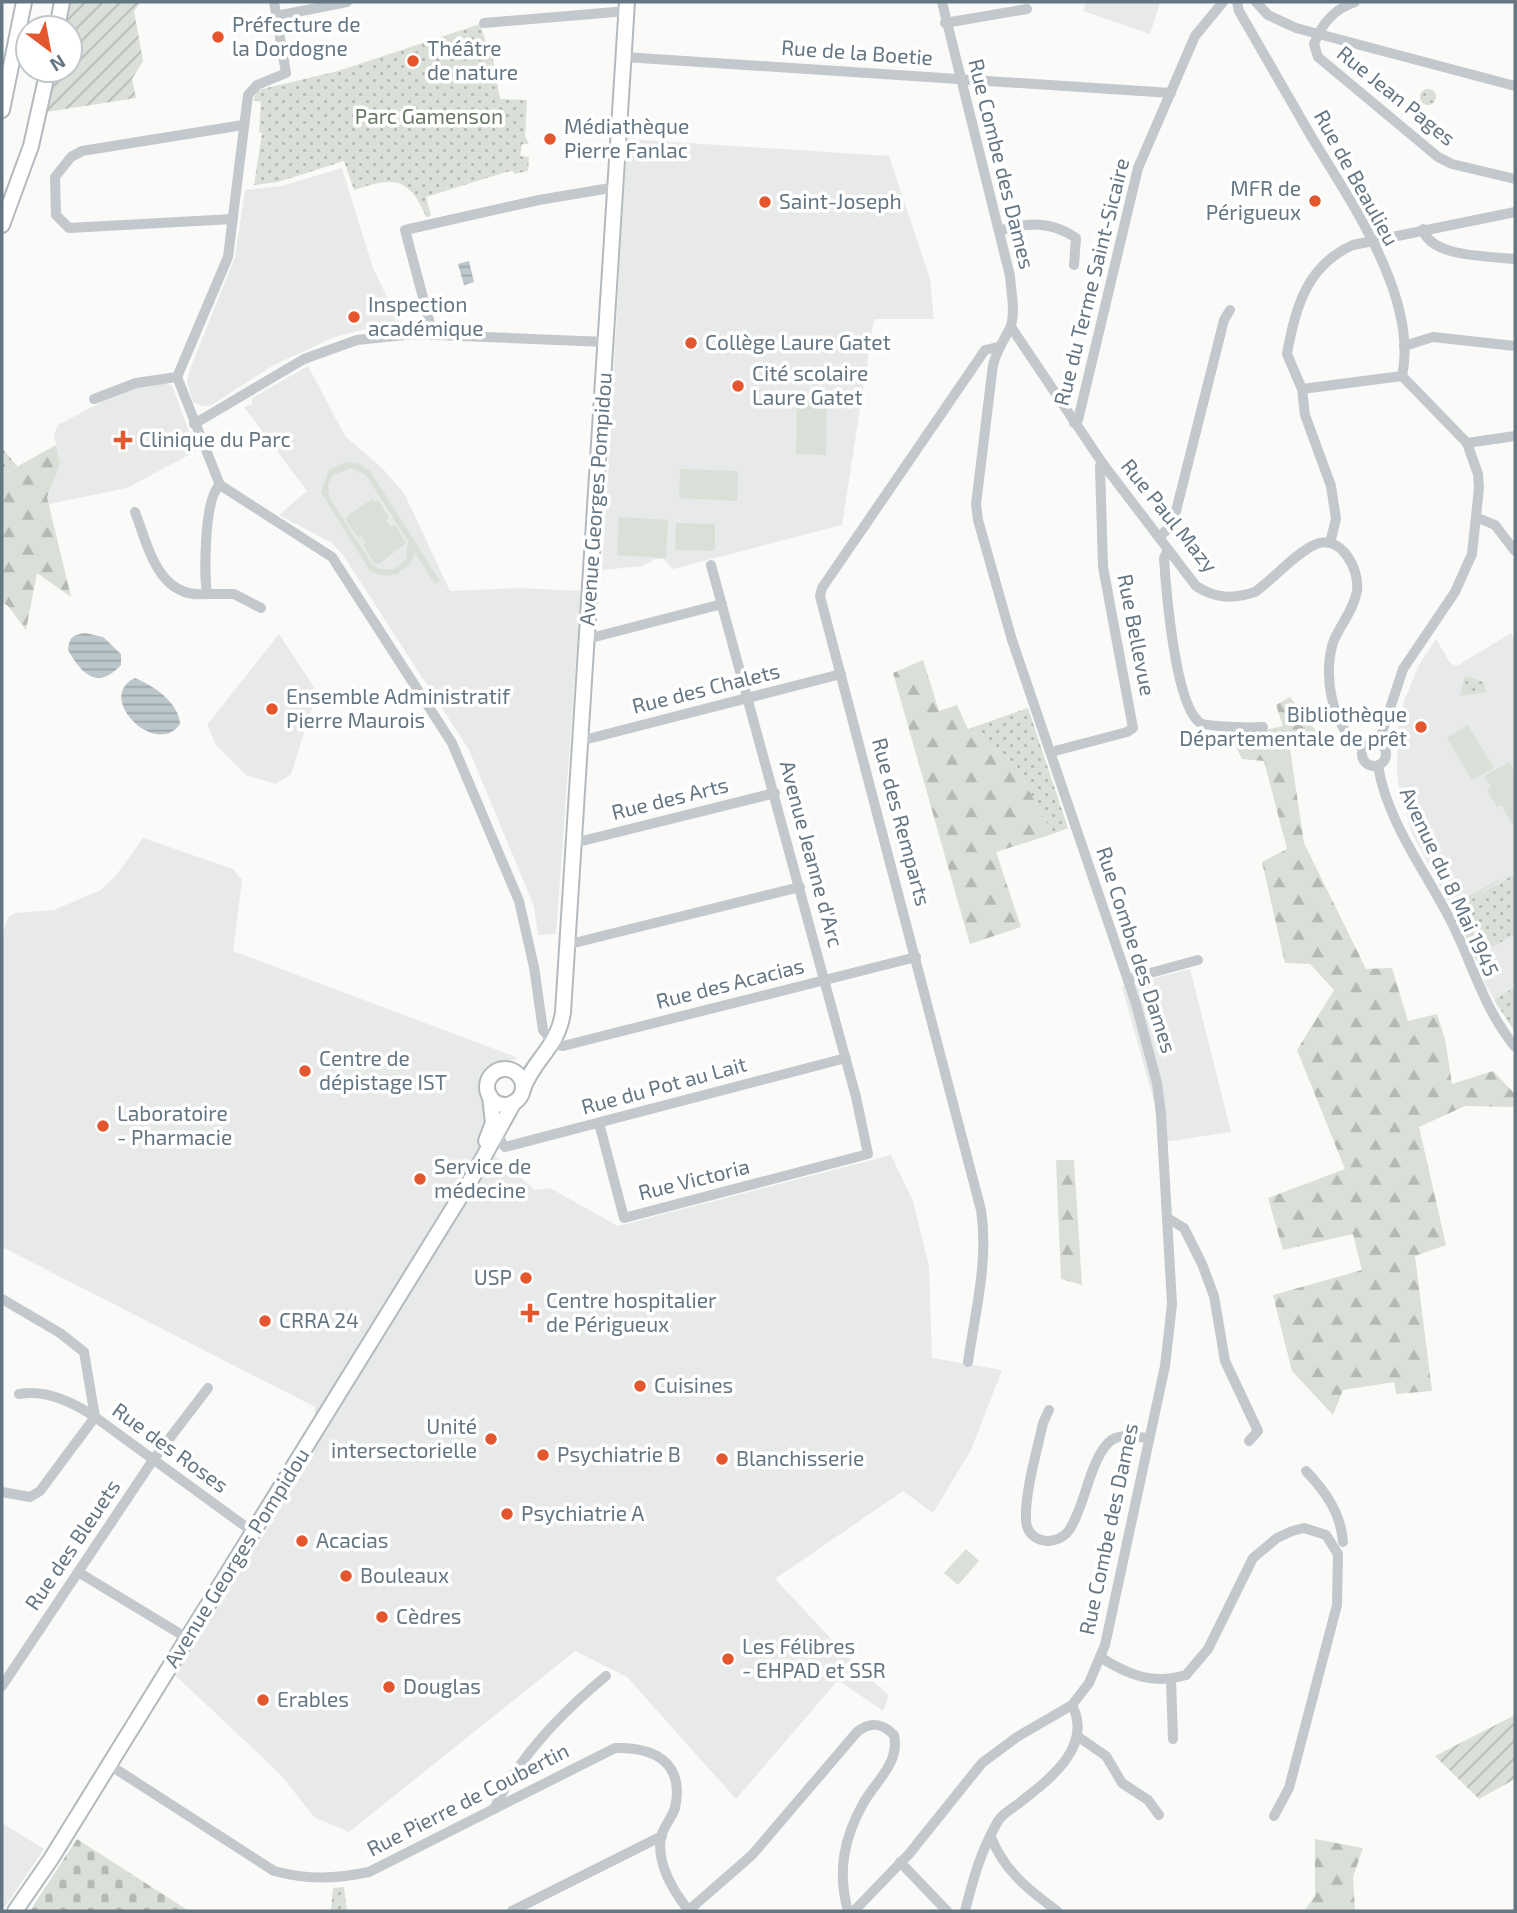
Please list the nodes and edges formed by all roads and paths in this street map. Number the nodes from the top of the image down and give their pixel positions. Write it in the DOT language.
graph roads {
  1 [pos="24,2"];
  2 [pos="274,2"];
  3 [pos="347,2"];
  4 [pos="942,2"];
  5 [pos="1223,2"];
  6 [pos="1237,2"];
  7 [pos="1256,2"];
  8 [pos="1355,2"];
  9 [pos="627,7"];
  10 [pos="1027,9"];
  11 [pos="276,16"];
  12 [pos="484,23"];
  13 [pos="945,23"];
  14 [pos="1318,34"];
  15 [pos="624,57"];
  16 [pos="960,79"];
  17 [pos="45,84"];
  18 [pos="1515,86"];
  19 [pos="1171,93"];
  20 [pos="2,110"];
  21 [pos="243,125"];
  22 [pos="1515,179"];
  23 [pos="616,187"];
  24 [pos="1515,212"];
  25 [pos="233,219"];
  26 [pos="2,225"];
  27 [pos="1423,229"];
  28 [pos="999,231"];
  29 [pos="1372,239"];
  30 [pos="1515,259"];
  31 [pos="1074,265"];
  32 [pos="1230,310"];
  33 [pos="1010,327"];
  34 [pos="433,335"];
  35 [pos="606,342"];
  36 [pos="998,346"];
  37 [pos="1404,346"];
  38 [pos="1515,346"];
  39 [pos="1402,376"];
  40 [pos="177,377"];
  41 [pos="1302,389"];
  42 [pos="94,400"];
  43 [pos="1074,423"];
  44 [pos="194,424"];
  45 [pos="1515,436"];
  46 [pos="1467,443"];
  47 [pos="1103,464"];
  48 [pos="220,485"];
  49 [pos="135,512"];
  50 [pos="1478,518"];
  51 [pos="1159,537"];
  52 [pos="1330,543"];
  53 [pos="1168,550"];
  54 [pos="1515,551"];
  55 [pos="711,565"];
  56 [pos="206,594"];
  57 [pos="722,604"];
  58 [pos="261,608"];
  59 [pos="587,639"];
  60 [pos="841,674"];
  61 [pos="749,698"];
  62 [pos="1263,727"];
  63 [pos="580,741"];
  64 [pos="1379,742"];
  65 [pos="1363,748"];
  66 [pos="1051,752"];
  67 [pos="1378,766"];
  68 [pos="775,793"];
  69 [pos="574,843"];
  70 [pos="800,887"];
  71 [pos="566,945"];
  72 [pos="916,957"];
  73 [pos="1198,960"];
  74 [pos="1128,978"];
  75 [pos="825,980"];
  76 [pos="551,1041"];
  77 [pos="1515,1047"];
  78 [pos="846,1058"];
  79 [pos="512,1070"];
  80 [pos="523,1089"];
  81 [pos="490,1096"];
  82 [pos="514,1102"];
  83 [pos="599,1123"];
  84 [pos="497,1135"];
  85 [pos="868,1154"];
  86 [pos="455,1201"];
  87 [pos="1169,1219"];
  88 [pos="2,1299"];
  89 [pos="968,1362"];
  90 [pos="208,1388"];
  91 [pos="19,1394"];
  92 [pos="1049,1410"];
  93 [pos="95,1417"];
  94 [pos="1149,1438"];
  95 [pos="1249,1441"];
  96 [pos="153,1461"];
  97 [pos="1306,1471"];
  98 [pos="2,1492"];
  99 [pos="253,1532"];
  100 [pos="1343,1542"];
  101 [pos="78,1572"];
  102 [pos="187,1638"];
  103 [pos="1100,1657"];
  104 [pos="606,1676"];
  105 [pos="1171,1680"];
  106 [pos="2,1686"];
  107 [pos="1072,1705"];
  108 [pos="1077,1736"];
  109 [pos="1172,1739"];
  110 [pos="108,1765"];
  111 [pos="494,1809"];
  112 [pos="1159,1815"];
  113 [pos="1274,1816"];
  114 [pos="662,1836"];
  115 [pos="991,1838"];
  116 [pos="901,1863"];
  117 [pos="15,1911"];
  118 [pos="512,1911"];
  119 [pos="689,1911"];
  120 [pos="848,1911"];
  121 [pos="854,1911"];
  122 [pos="947,1911"];
  123 [pos="965,1911"];
  124 [pos="1057,1911"];
  1 -- 20 [label="main road"];
  2 -- 11 [label="street"];
  3 -- 11 [label="street"];
  4 -- 13 [label="street, Rue Combe des Dames"];
  5 -- 19 [label="street, Rue du Terme Saint-Sicaire"];
  6 -- 29 [label="street, Rue de Beaulieu"];
  7 -- 14 [label="street"];
  8 -- 14 [label="street"];
  9 -- 12 [label="street"];
  9 -- 15 [label="main road, Avenue Georges Pompidou"];
  10 -- 13 [label="street"];
  11 -- 21 [label="street"];
  13 -- 16 [label="street, Rue Combe des Dames"];
  14 -- 18 [label="street"];
  14 -- 22 [label="street, Rue Jean Pages"];
  15 -- 16 [label="street, Rue de la Boetie"];
  15 -- 23 [label="main road, Avenue Georges Pompidou"];
  16 -- 19 [label="street, Rue de la Boetie"];
  16 -- 28 [label="street, Rue Combe des Dames"];
  17 -- 26 [label="main road"];
  19 -- 43 [label="street, Rue du Terme Saint-Sicaire"];
  21 -- 25 [label="street"];
  21 -- 25 [label="street"];
  23 -- 34 [label="street"];
  23 -- 35 [label="main road, Avenue Georges Pompidou"];
  24 -- 27 [label="street"];
  25 -- 40 [label="street"];
  27 -- 29 [label="street"];
  27 -- 30 [label="street"];
  28 -- 31 [label="street"];
  28 -- 33 [label="street, Rue Combe des Dames"];
  29 -- 37 [label="street, Rue de Beaulieu"];
  29 -- 41 [label="street"];
  32 -- 51 [label="street"];
  33 -- 36 [label="street, Rue Combe des Dames"];
  33 -- 43 [label="street, Rue Paul Mazy"];
  34 -- 35 [label="street"];
  34 -- 44 [label="street"];
  35 -- 59 [label="main road, Avenue Georges Pompidou"];
  36 -- 60 [label="street, Rue des Remparts"];
  36 -- 66 [label="street, Rue Combe des Dames"];
  37 -- 38 [label="street"];
  37 -- 39 [label="street, Rue de Beaulieu"];
  39 -- 41 [label="street"];
  39 -- 46 [label="street"];
  40 -- 42 [label="street"];
  40 -- 44 [label="street"];
  41 -- 52 [label="street"];
  43 -- 47 [label="street, Rue Paul Mazy"];
  44 -- 48 [label="street"];
  45 -- 46 [label="street"];
  46 -- 50 [label="street"];
  47 -- 51 [label="street, Rue Paul Mazy"];
  47 -- 66 [label="street, Rue Bellevue"];
  48 -- 56 [label="street"];
  48 -- 76 [label="street"];
  49 -- 56 [label="street"];
  50 -- 54 [label="street"];
  50 -- 64 [label="street"];
  51 -- 53 [label="street, Rue Paul Mazy"];
  52 -- 53 [label="street, Rue Paul Mazy"];
  52 -- 65 [label="street"];
  53 -- 62 [label="street"];
  55 -- 57 [label="street, Avenue Jeanne d'Arc"];
  56 -- 58 [label="street"];
  57 -- 59 [label="street"];
  57 -- 61 [label="street, Avenue Jeanne d'Arc"];
  59 -- 63 [label="main road, Avenue Georges Pompidou"];
  60 -- 61 [label="street, Rue des Chalets"];
  60 -- 72 [label="street, Rue des Remparts"];
  61 -- 63 [label="street, Rue des Chalets"];
  61 -- 68 [label="street, Avenue Jeanne d'Arc"];
  63 -- 69 [label="main road, Avenue Georges Pompidou"];
  64 -- 65 [label="street"];
  64 -- 67 [label="street"];
  65 -- 67 [label="street"];
  66 -- 74 [label="street, Rue Combe des Dames"];
  67 -- 77 [label="street, Avenue du 8 Mai 1945"];
  68 -- 69 [label="street, Rue des Arts"];
  68 -- 70 [label="street, Avenue Jeanne d'Arc"];
  69 -- 71 [label="main road, Avenue Georges Pompidou"];
  70 -- 71 [label="street"];
  70 -- 75 [label="street, Avenue Jeanne d'Arc"];
  71 -- 76 [label="main road, Avenue Georges Pompidou"];
  72 -- 75 [label="street, Rue des Acacias"];
  72 -- 89 [label="street, Rue des Remparts"];
  73 -- 74 [label="street"];
  74 -- 87 [label="street, Rue Combe des Dames"];
  75 -- 76 [label="street, Rue des Acacias"];
  75 -- 78 [label="street, Avenue Jeanne d'Arc"];
  76 -- 79 [label="main road, Avenue Georges Pompidou"];
  76 -- 80 [label="main road, Avenue Georges Pompidou"];
  78 -- 83 [label="street, Rue du Pot au Lait"];
  78 -- 85 [label="street, Avenue Jeanne d'Arc"];
  79 -- 80 [label="main road"];
  79 -- 81 [label="main road"];
  80 -- 82 [label="main road"];
  81 -- 82 [label="main road"];
  81 -- 86 [label="main road, Avenue Georges Pompidou"];
  82 -- 84 [label="main road, Avenue Georges Pompidou"];
  83 -- 84 [label="street, Rue du Pot au Lait"];
  83 -- 85 [label="street, Rue Victoria"];
  84 -- 86 [label="main road, Avenue Georges Pompidou"];
  86 -- 99 [label="main road, Avenue Georges Pompidou"];
  87 -- 94 [label="street, Rue Combe des Dames"];
  87 -- 95 [label="street"];
  88 -- 93 [label="street, Rue des Roses"];
  90 -- 96 [label="street, Rue des Bleuets"];
  91 -- 93 [label="street"];
  92 -- 94 [label="street"];
  93 -- 96 [label="street, Rue des Roses"];
  93 -- 98 [label="street"];
  94 -- 103 [label="street, Rue Combe des Dames"];
  96 -- 99 [label="street, Rue des Roses"];
  96 -- 101 [label="street, Rue des Bleuets"];
  97 -- 100 [label="street"];
  99 -- 102 [label="main road, Avenue Georges Pompidou"];
  101 -- 102 [label="street"];
  101 -- 106 [label="street, Rue des Bleuets"];
  102 -- 110 [label="main road, Avenue Georges Pompidou"];
  103 -- 105 [label="street"];
  103 -- 107 [label="street, Rue Combe des Dames"];
  104 -- 111 [label="street"];
  105 -- 109 [label="street"];
  105 -- 113 [label="street"];
  107 -- 108 [label="street"];
  107 -- 116 [label="street, Rue Combe des Dames"];
  108 -- 112 [label="street"];
  108 -- 115 [label="street"];
  110 -- 111 [label="street, Rue Pierre de Coubertin"];
  110 -- 117 [label="main road, Avenue Georges Pompidou"];
  111 -- 114 [label="street, Rue Pierre de Coubertin"];
  114 -- 118 [label="street"];
  114 -- 119 [label="street, Rue Pierre de Coubertin"];
  115 -- 123 [label="street"];
  115 -- 124 [label="street"];
  116 -- 121 [label="street, Rue Combe des Dames"];
  116 -- 122 [label="street"];
  119 -- 120 [label="street"];
}
